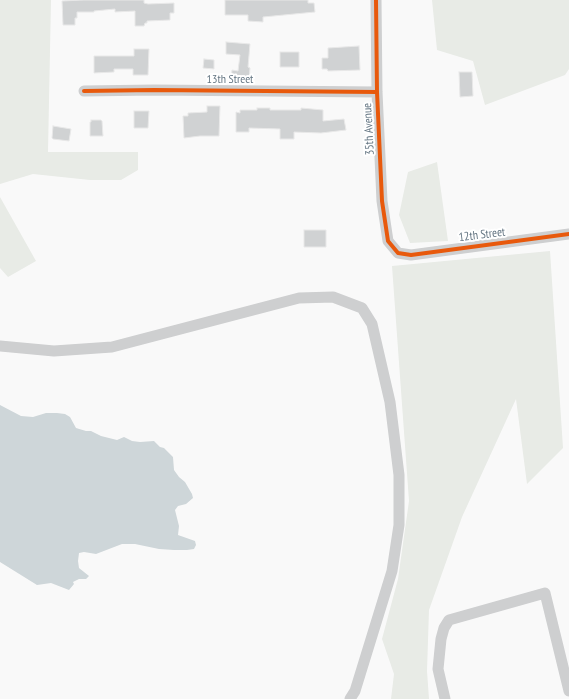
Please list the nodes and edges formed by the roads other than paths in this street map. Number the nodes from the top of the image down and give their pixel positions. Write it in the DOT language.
graph roads {
  1 [pos="376,0"];
  2 [pos="84,91"];
  3 [pos="377,92"];
  4 [pos="569,234"];
  5 [pos="398,253"];
  6 [pos="0,346"];
  7 [pos="569,691"];
  8 [pos="350,699"];
  9 [pos="445,699"];
  1 -- 3 [label="street, 35th Avenue"];
  2 -- 3 [label="street, 13th Street"];
  3 -- 5 [label="street, 35th Avenue"];
  4 -- 5 [label="street, 12th Street"];
  6 -- 8 [label="street"];
  7 -- 9 [label="street"];
}
